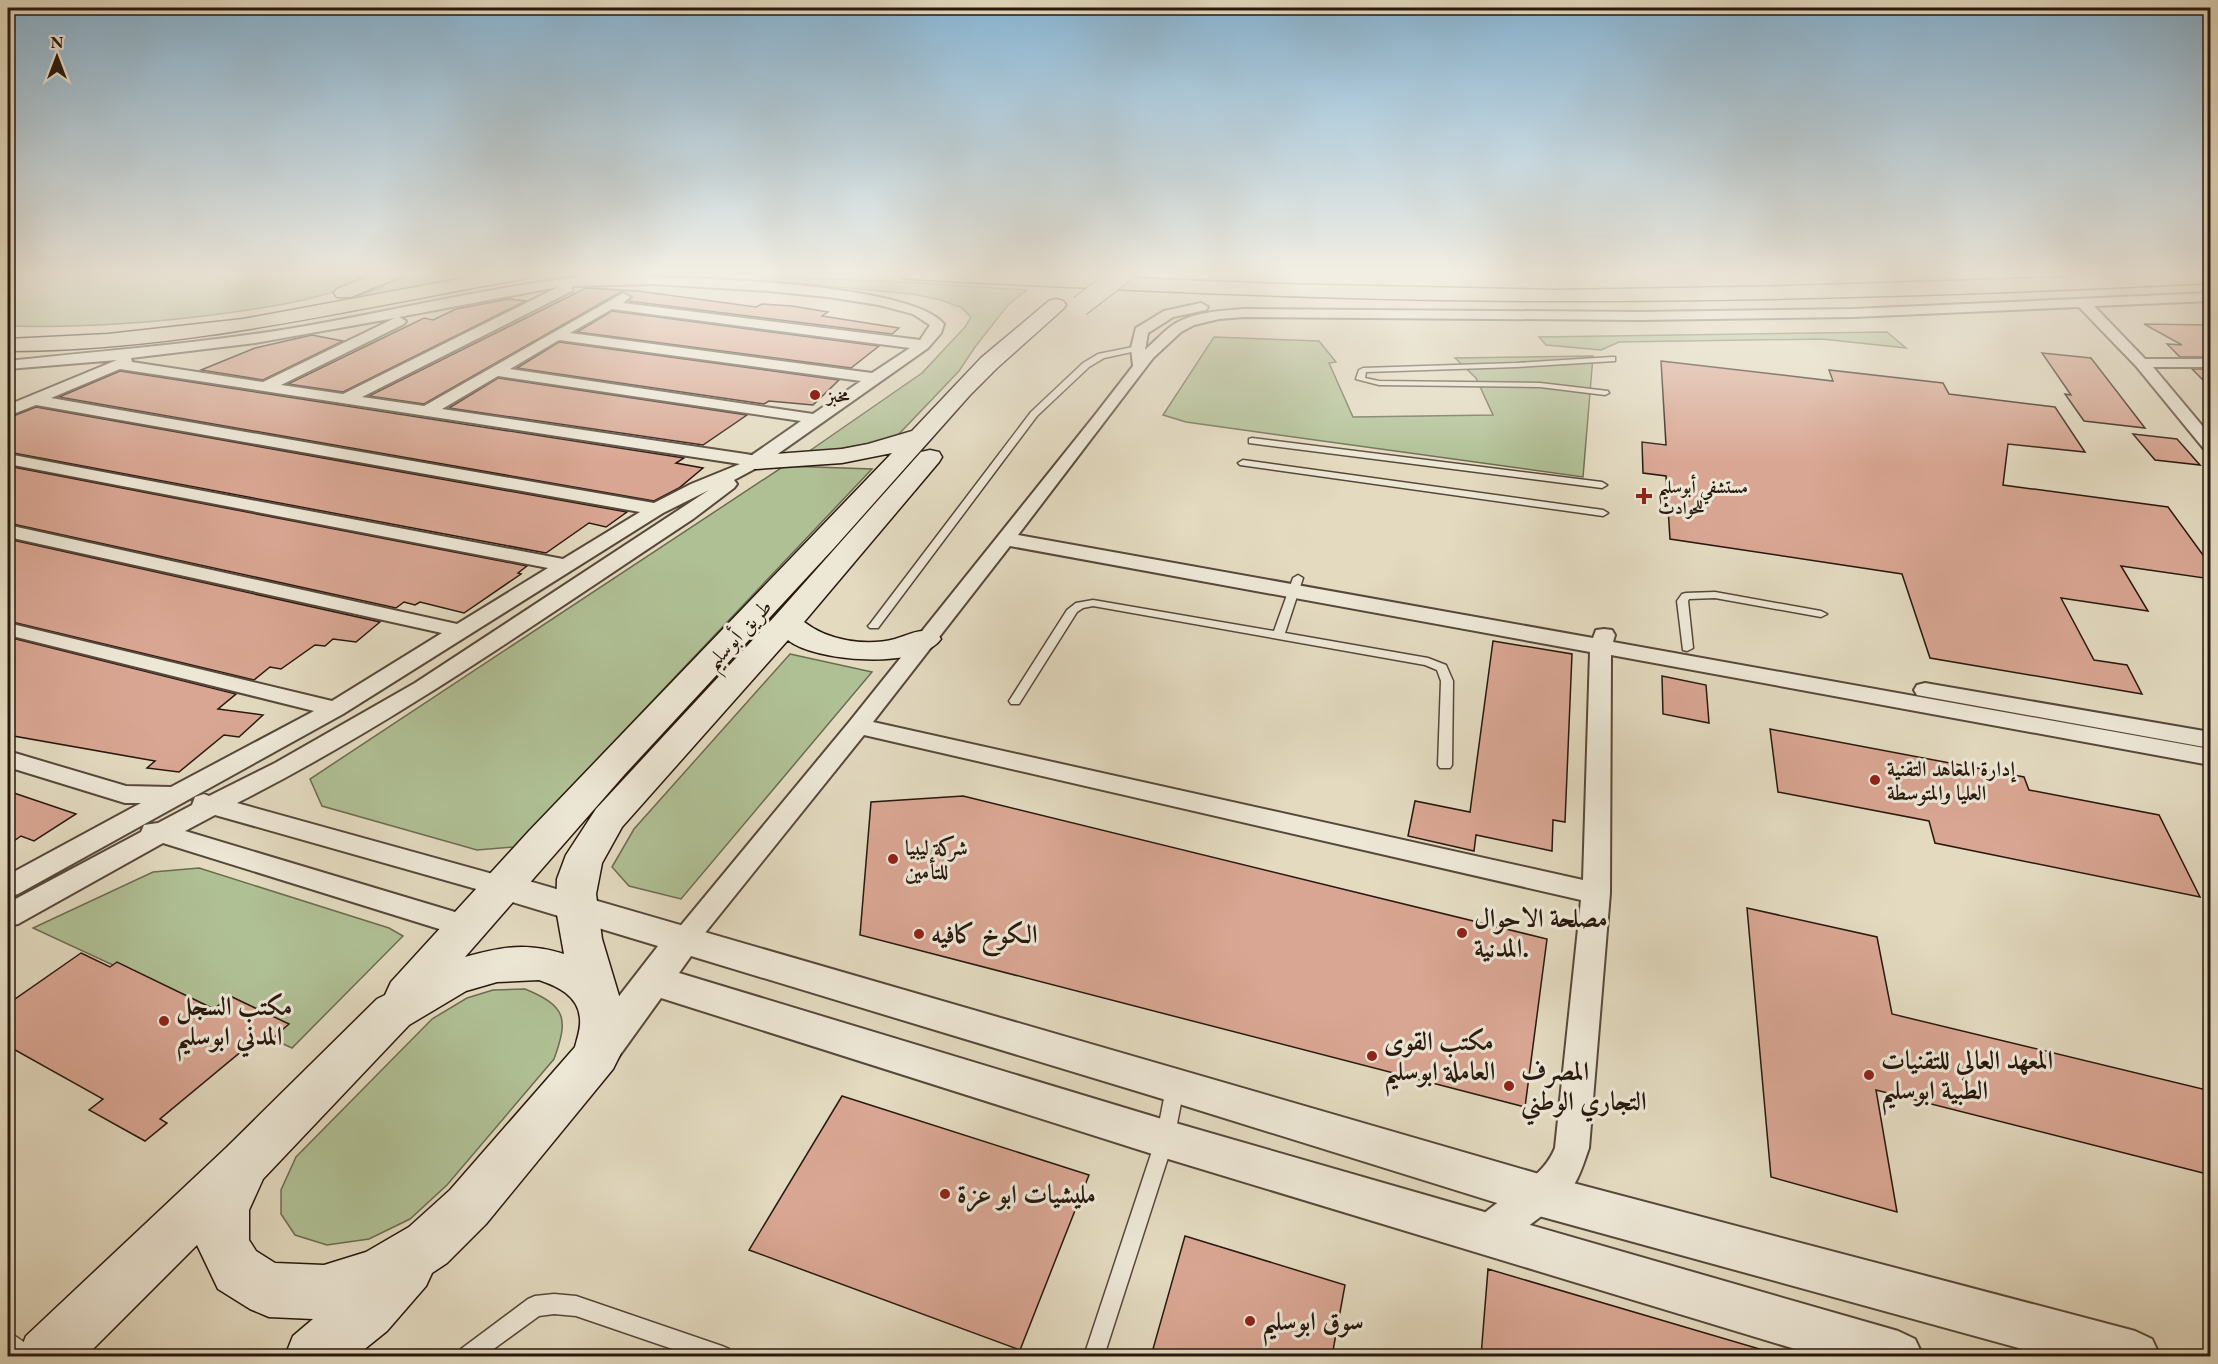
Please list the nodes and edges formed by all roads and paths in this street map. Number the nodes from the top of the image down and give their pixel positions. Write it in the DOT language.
graph roads {
  1 [pos="138,337"];
  2 [pos="262,337"];
  3 [pos="368,337"];
  4 [pos="470,337"];
  5 [pos="557,337"];
  6 [pos="563,337"];
  7 [pos="857,337"];
  8 [pos="930,337"];
  9 [pos="1024,337"];
  10 [pos="1038,337"];
  11 [pos="1141,337"];
  12 [pos="1168,337"];
  13 [pos="2116,337"];
  14 [pos="8,345"];
  15 [pos="922,345"];
  16 [pos="141,354"];
  17 [pos="1139,357"];
  18 [pos="1612,358"];
  19 [pos="2141,363"];
  20 [pos="2211,363"];
  21 [pos="8,364"];
  22 [pos="119,364"];
  23 [pos="494,371"];
  24 [pos="874,378"];
  25 [pos="265,387"];
  26 [pos="1605,393"];
  27 [pos="345,399"];
  28 [pos="35,400"];
  29 [pos="8,411"];
  30 [pos="427,411"];
  31 [pos="817,419"];
  32 [pos="921,435"];
  33 [pos="1252,441"];
  34 [pos="2211,445"];
  35 [pos="8,459"];
  36 [pos="1243,463"];
  37 [pos="747,467"];
  38 [pos="1602,485"];
  39 [pos="657,509"];
  40 [pos="1603,513"];
  41 [pos="8,531"];
  42 [pos="1011,533"];
  43 [pos="564,566"];
  44 [pos="1296,585"];
  45 [pos="1821,614"];
  46 [pos="786,623"];
  47 [pos="874,626"];
  48 [pos="8,628"];
  49 [pos="460,631"];
  50 [pos="1278,636"];
  51 [pos="926,639"];
  52 [pos="1602,640"];
  53 [pos="1687,648"];
  54 [pos="1788,673"];
  55 [pos="1015,701"];
  56 [pos="335,709"];
  57 [pos="858,726"];
  58 [pos="2211,740"];
  59 [pos="2211,757"];
  60 [pos="8,759"];
  61 [pos="1445,765"];
  62 [pos="172,796"];
  63 [pos="212,805"];
  64 [pos="128,806"];
  65 [pos="159,834"];
  66 [pos="501,886"];
  67 [pos="8,887"];
  68 [pos="1596,893"];
  69 [pos="576,909"];
  70 [pos="8,916"];
  71 [pos="465,926"];
  72 [pos="682,941"];
  73 [pos="653,980"];
  74 [pos="596,997"];
  75 [pos="393,1012"];
  76 [pos="597,1055"];
  77 [pos="1176,1085"];
  78 [pos="1165,1139"];
  79 [pos="245,1163"];
  80 [pos="1539,1195"];
  81 [pos="1486,1235"];
  82 [pos="428,1245"];
  83 [pos="8,1343"];
  84 [pos="24,1356"];
  85 [pos="46,1356"];
  86 [pos="313,1356"];
  87 [pos="468,1356"];
  88 [pos="722,1356"];
  89 [pos="1094,1356"];
  90 [pos="1898,1356"];
  91 [pos="2135,1356"];
  1 -- 14 [label="highway"];
  2 -- 16 [label="street"];
  3 -- 25 [label="street"];
  4 -- 27 [label="street"];
  5 -- 23 [label="street"];
  6 -- 24 [label="street"];
  7 -- 15 [label="street"];
  8 -- 15 [label="street"];
  9 -- 32 [label="main road, طريق أبوسليم"];
  10 -- 46 [label="main road, طريق أبوسليم"];
  11 -- 17 [label="street"];
  12 -- 17 [label="street"];
  13 -- 19 [label="street"];
  15 -- 24 [label="street"];
  16 -- 21 [label="street"];
  16 -- 22 [label="street"];
  17 -- 42 [label="street"];
  17 -- 47 [label="lane"];
  18 -- 26 [label="lane"];
  19 -- 20 [label="street"];
  19 -- 34 [label="street"];
  22 -- 25 [label="street"];
  22 -- 28 [label="street"];
  23 -- 30 [label="street"];
  23 -- 31 [label="street"];
  24 -- 31 [label="street"];
  25 -- 27 [label="street"];
  27 -- 30 [label="street"];
  28 -- 29 [label="street"];
  28 -- 39 [label="street"];
  30 -- 37 [label="street"];
  31 -- 37 [label="street"];
  32 -- 37 [label="main road"];
  32 -- 66 [label="main road, طريق أبوسليم"];
  33 -- 38 [label="lane"];
  35 -- 43 [label="street"];
  36 -- 40 [label="lane"];
  37 -- 39 [label="street"];
  37 -- 63 [label="street"];
  39 -- 43 [label="street"];
  41 -- 49 [label="street"];
  42 -- 44 [label="street"];
  42 -- 51 [label="street"];
  43 -- 49 [label="street"];
  44 -- 50 [label="lane"];
  44 -- 52 [label="street"];
  45 -- 53 [label="lane"];
  46 -- 51 [label="main road"];
  46 -- 69 [label="main road, طريق أبوسليم"];
  48 -- 56 [label="street"];
  49 -- 56 [label="street"];
  50 -- 55 [label="lane"];
  50 -- 61 [label="lane"];
  51 -- 57 [label="street"];
  52 -- 53 [label="street"];
  52 -- 54 [label="street"];
  52 -- 68 [label="street"];
  53 -- 54 [label="street"];
  54 -- 58 [label="street"];
  54 -- 59 [label="street"];
  56 -- 62 [label="street"];
  57 -- 68 [label="street"];
  57 -- 72 [label="street"];
  60 -- 64 [label="street"];
  62 -- 63 [label="street"];
  62 -- 64 [label="street"];
  63 -- 65 [label="street"];
  63 -- 66 [label="street"];
  64 -- 65 [label="street"];
  64 -- 67 [label="street"];
  65 -- 70 [label="street"];
  65 -- 71 [label="street"];
  66 -- 69 [label="street"];
  66 -- 71 [label="main road, طريق أبوسليم"];
  68 -- 80 [label="street"];
  69 -- 72 [label="street"];
  69 -- 74 [label="main road, طريق أبوسليم"];
  71 -- 75 [label="main road, طريق أبوسليم"];
  72 -- 73 [label="street"];
  72 -- 77 [label="street"];
  73 -- 76 [label="street"];
  73 -- 78 [label="street"];
  74 -- 75 [label="main road"];
  74 -- 76 [label="main road, طريق أبوسليم"];
  75 -- 79 [label="main road"];
  76 -- 82 [label="main road"];
  77 -- 78 [label="lane"];
  77 -- 80 [label="street"];
  78 -- 81 [label="street"];
  78 -- 89 [label="lane"];
  79 -- 82 [label="main road"];
  79 -- 85 [label="main road"];
  80 -- 81 [label="street"];
  80 -- 91 [label="street"];
  81 -- 90 [label="street"];
  82 -- 86 [label="main road"];
  83 -- 84 [label="lane"];
  87 -- 88 [label="lane"];
}
